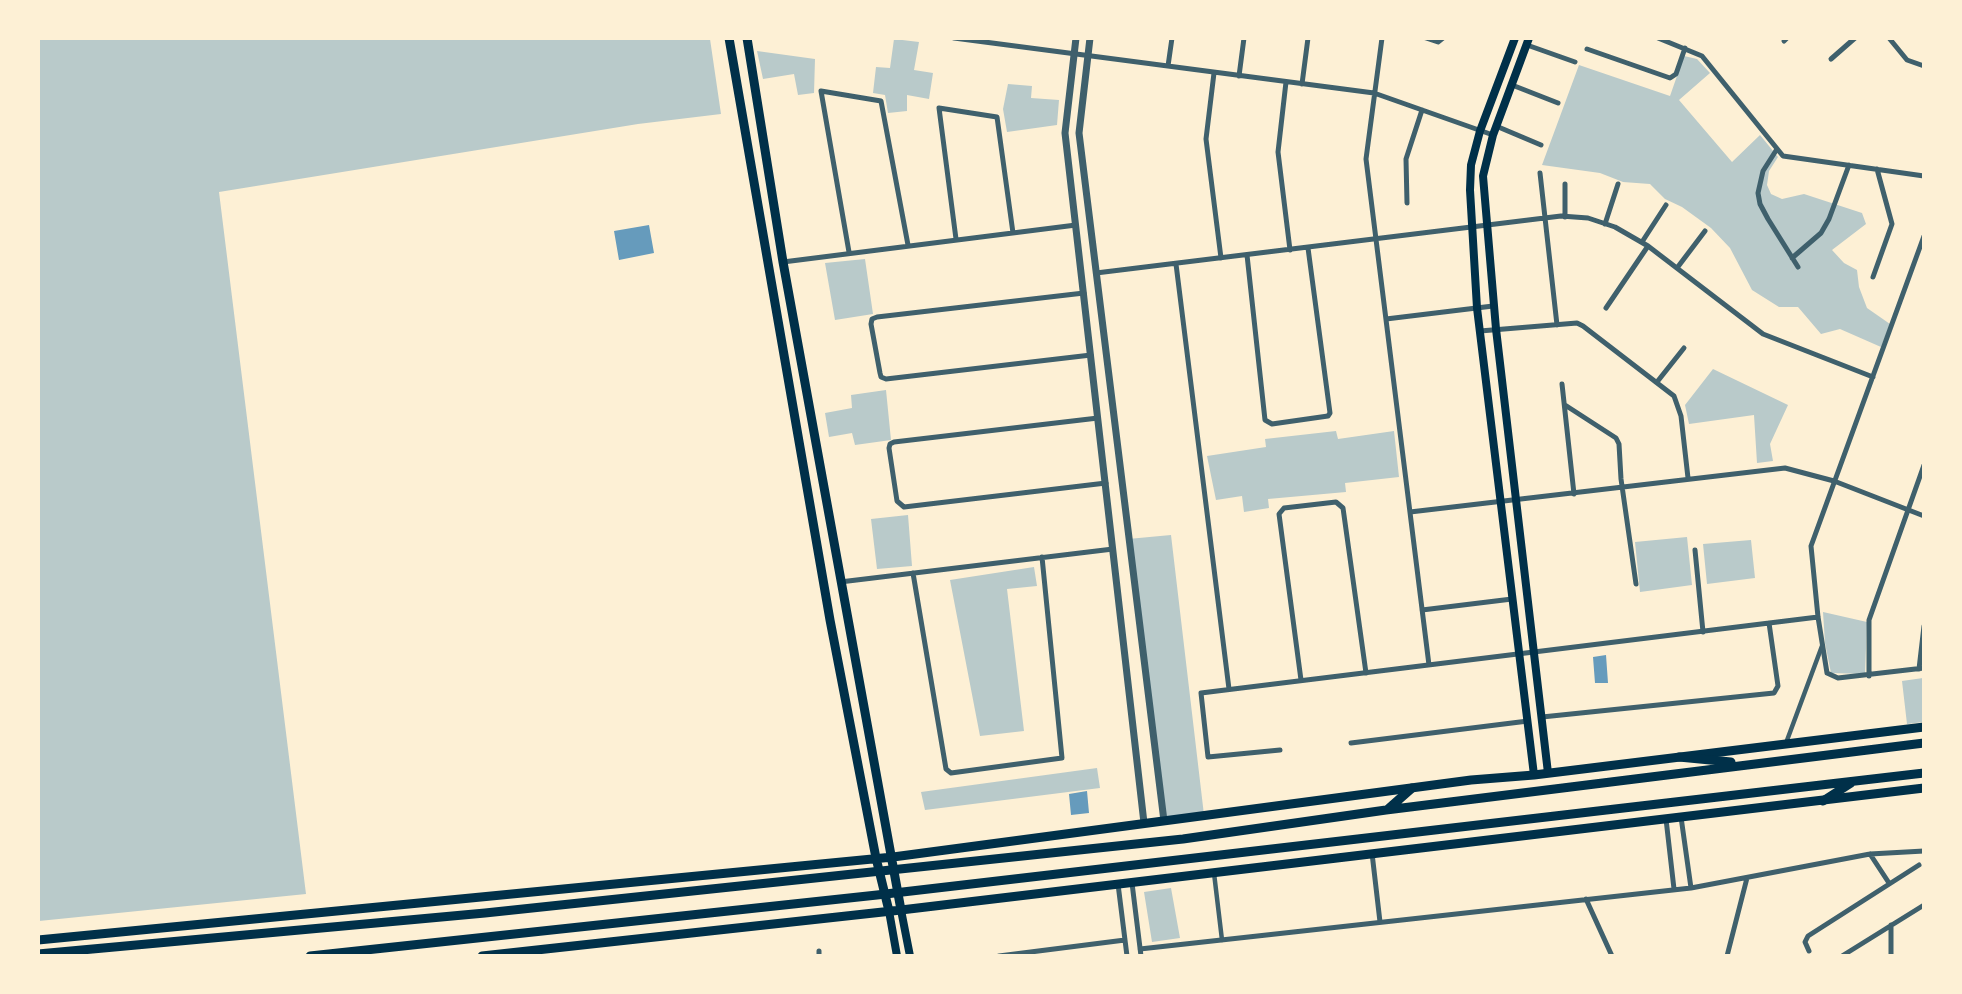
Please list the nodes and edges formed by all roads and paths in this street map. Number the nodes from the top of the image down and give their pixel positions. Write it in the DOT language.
graph roads {
  1 [pos="729,38"];
  2 [pos="747,38"];
  3 [pos="954,38"];
  4 [pos="1076,38"];
  5 [pos="1090,38"];
  6 [pos="1171,38"];
  7 [pos="1244,38"];
  8 [pos="1308,38"];
  9 [pos="1381,38"];
  10 [pos="1426,38"];
  11 [pos="1443,38"];
  12 [pos="1515,38"];
  13 [pos="1658,38"];
  14 [pos="1855,38"];
  15 [pos="1889,38"];
  16 [pos="1528,42"];
  17 [pos="1685,48"];
  18 [pos="1587,49"];
  19 [pos="1074,54"];
  20 [pos="1088,56"];
  21 [pos="1831,59"];
  22 [pos="1575,62"];
  23 [pos="1168,66"];
  24 [pos="1923,66"];
  25 [pos="1214,73"];
  26 [pos="1239,76"];
  27 [pos="1286,82"];
  28 [pos="1302,84"];
  29 [pos="1512,85"];
  30 [pos="1374,93"];
  31 [pos="1558,103"];
  32 [pos="1422,110"];
  33 [pos="1496,126"];
  34 [pos="1480,131"];
  35 [pos="1493,135"];
  36 [pos="1541,145"];
  37 [pos="1777,149"];
  38 [pos="1849,165"];
  39 [pos="1877,169"];
  40 [pos="1540,173"];
  41 [pos="1923,177"];
  42 [pos="1565,184"];
  43 [pos="1618,184"];
  44 [pos="1407,203"];
  45 [pos="1666,205"];
  46 [pos="1565,217"];
  47 [pos="1544,219"];
  48 [pos="1605,224"];
  49 [pos="1076,225"];
  50 [pos="1486,226"];
  51 [pos="1473,228"];
  52 [pos="1705,231"];
  53 [pos="1013,233"];
  54 [pos="1923,236"];
  55 [pos="957,239"];
  56 [pos="1376,239"];
  57 [pos="1642,242"];
  58 [pos="908,245"];
  59 [pos="1648,246"];
  60 [pos="1308,248"];
  61 [pos="1290,250"];
  62 [pos="849,252"];
  63 [pos="1247,255"];
  64 [pos="1220,258"];
  65 [pos="1792,258"];
  66 [pos="783,261"];
  67 [pos="1176,264"];
  68 [pos="1798,267"];
  69 [pos="1677,268"];
  70 [pos="1096,273"];
  71 [pos="1873,277"];
  72 [pos="1084,293"];
  73 [pos="1493,306"];
  74 [pos="1477,308"];
  75 [pos="1606,308"];
  76 [pos="1386,319"];
  77 [pos="1557,325"];
  78 [pos="1496,329"];
  79 [pos="1480,331"];
  80 [pos="1684,348"];
  81 [pos="1091,355"];
  82 [pos="1873,377"];
  83 [pos="1657,382"];
  84 [pos="1562,384"];
  85 [pos="1110,387"];
  86 [pos="1095,389"];
  87 [pos="1565,405"];
  88 [pos="1098,418"];
  89 [pos="1923,465"];
  90 [pos="1688,478"];
  91 [pos="1835,481"];
  92 [pos="1105,483"];
  93 [pos="1622,487"];
  94 [pos="1574,494"];
  95 [pos="1516,502"];
  96 [pos="1501,503"];
  97 [pos="1907,510"];
  98 [pos="1410,512"];
  99 [pos="1923,516"];
  100 [pos="1113,549"];
  101 [pos="1695,550"];
  102 [pos="1042,557"];
  103 [pos="912,573"];
  104 [pos="840,582"];
  105 [pos="1636,584"];
  106 [pos="1513,599"];
  107 [pos="1422,610"];
  108 [pos="1818,617"];
  109 [pos="1769,623"];
  110 [pos="1923,625"];
  111 [pos="1703,632"];
  112 [pos="1141,645"];
  113 [pos="1822,645"];
  114 [pos="1124,647"];
  115 [pos="1534,653"];
  116 [pos="1519,654"];
  117 [pos="1429,665"];
  118 [pos="1921,669"];
  119 [pos="1366,673"];
  120 [pos="1869,676"];
  121 [pos="1301,680"];
  122 [pos="1229,689"];
  123 [pos="1542,717"];
  124 [pos="1528,721"];
  125 [pos="1923,727"];
  126 [pos="1351,743"];
  127 [pos="1923,743"];
  128 [pos="1786,744"];
  129 [pos="1280,750"];
  130 [pos="1679,757"];
  131 [pos="1746,763"];
  132 [pos="1548,773"];
  133 [pos="1923,773"];
  134 [pos="1534,775"];
  135 [pos="1856,780"];
  136 [pos="1412,788"];
  137 [pos="1923,788"];
  138 [pos="1823,801"];
  139 [pos="1386,810"];
  140 [pos="1681,817"];
  141 [pos="1666,819"];
  142 [pos="1164,821"];
  143 [pos="1144,823"];
  144 [pos="1923,850"];
  145 [pos="1372,853"];
  146 [pos="1870,854"];
  147 [pos="892,857"];
  148 [pos="876,858"];
  149 [pos="1919,865"];
  150 [pos="895,871"];
  151 [pos="1214,872"];
  152 [pos="880,873"];
  153 [pos="1746,878"];
  154 [pos="1132,883"];
  155 [pos="1889,883"];
  156 [pos="1118,884"];
  157 [pos="1691,888"];
  158 [pos="1674,890"];
  159 [pos="898,893"];
  160 [pos="885,894"];
  161 [pos="1586,898"];
  162 [pos="1923,905"];
  163 [pos="901,910"];
  164 [pos="889,911"];
  165 [pos="1380,922"];
  166 [pos="1891,925"];
  167 [pos="38,935"];
  168 [pos="54,939"];
  169 [pos="38,940"];
  170 [pos="1125,940"];
  171 [pos="1222,941"];
  172 [pos="1810,951"];
  173 [pos="1141,952"];
  174 [pos="38,954"];
  175 [pos="310,956"];
  176 [pos="482,956"];
  177 [pos="897,956"];
  178 [pos="909,956"];
  179 [pos="999,956"];
  180 [pos="1127,956"];
  181 [pos="1612,956"];
  182 [pos="1727,956"];
  183 [pos="1842,956"];
  184 [pos="1891,956"];
  1 -- 148 [label="main road"];
  2 -- 66 [label="main road"];
  3 -- 19 [label="street"];
  4 -- 19 [label="street"];
  5 -- 20 [label="street"];
  6 -- 23 [label="street"];
  7 -- 26 [label="street"];
  8 -- 28 [label="street"];
  9 -- 30 [label="street"];
  10 -- 11 [label="street"];
  12 -- 34 [label="main road"];
  13 -- 17 [label="street"];
  14 -- 21 [label="street"];
  15 -- 24 [label="street"];
  16 -- 22 [label="street"];
  16 -- 29 [label="main road"];
  17 -- 18 [label="street"];
  17 -- 37 [label="street"];
  19 -- 20 [label="street"];
  19 -- 49 [label="street"];
  20 -- 23 [label="street"];
  20 -- 70 [label="street"];
  23 -- 25 [label="street"];
  25 -- 26 [label="street"];
  25 -- 64 [label="street"];
  26 -- 27 [label="street"];
  27 -- 28 [label="street"];
  27 -- 61 [label="street"];
  28 -- 30 [label="street"];
  29 -- 31 [label="street"];
  29 -- 33 [label="main road"];
  30 -- 32 [label="street"];
  30 -- 56 [label="street"];
  32 -- 34 [label="street"];
  32 -- 44 [label="street"];
  33 -- 35 [label="main road"];
  33 -- 36 [label="street"];
  34 -- 35 [label="street"];
  34 -- 51 [label="main road"];
  35 -- 50 [label="main road"];
  37 -- 38 [label="street"];
  37 -- 65 [label="street"];
  38 -- 39 [label="street"];
  38 -- 65 [label="street"];
  39 -- 41 [label="street"];
  39 -- 71 [label="street"];
  40 -- 47 [label="street"];
  42 -- 46 [label="street"];
  43 -- 48 [label="street"];
  45 -- 57 [label="street"];
  46 -- 47 [label="street"];
  46 -- 48 [label="street"];
  47 -- 50 [label="street"];
  47 -- 77 [label="street"];
  48 -- 57 [label="street"];
  49 -- 53 [label="street"];
  49 -- 72 [label="street"];
  50 -- 51 [label="street"];
  50 -- 73 [label="main road"];
  51 -- 56 [label="street"];
  51 -- 74 [label="main road"];
  52 -- 69 [label="street"];
  53 -- 55 [label="street"];
  53 -- 55 [label="street"];
  54 -- 82 [label="street"];
  55 -- 58 [label="street"];
  56 -- 60 [label="street"];
  56 -- 76 [label="street"];
  57 -- 59 [label="street"];
  58 -- 62 [label="street"];
  58 -- 62 [label="street"];
  59 -- 69 [label="street"];
  59 -- 75 [label="street"];
  60 -- 61 [label="street"];
  60 -- 63 [label="street"];
  61 -- 63 [label="street"];
  62 -- 66 [label="street"];
  63 -- 64 [label="street"];
  64 -- 67 [label="street"];
  65 -- 68 [label="street"];
  66 -- 104 [label="main road"];
  67 -- 70 [label="street"];
  67 -- 122 [label="street"];
  69 -- 82 [label="street"];
  70 -- 85 [label="street"];
  72 -- 81 [label="street"];
  72 -- 81 [label="street"];
  73 -- 74 [label="street"];
  73 -- 78 [label="main road"];
  74 -- 76 [label="street"];
  74 -- 79 [label="main road"];
  76 -- 98 [label="street"];
  77 -- 78 [label="street"];
  77 -- 83 [label="street"];
  78 -- 79 [label="street"];
  78 -- 95 [label="main road"];
  79 -- 96 [label="main road"];
  80 -- 83 [label="street"];
  81 -- 86 [label="street"];
  82 -- 91 [label="street"];
  83 -- 90 [label="street"];
  84 -- 87 [label="street"];
  85 -- 86 [label="street"];
  85 -- 112 [label="street"];
  86 -- 88 [label="street"];
  87 -- 93 [label="street"];
  87 -- 94 [label="street"];
  88 -- 92 [label="street"];
  88 -- 92 [label="street"];
  89 -- 97 [label="street"];
  90 -- 91 [label="street"];
  90 -- 93 [label="street"];
  91 -- 97 [label="street"];
  91 -- 108 [label="street"];
  92 -- 100 [label="street"];
  93 -- 94 [label="street"];
  93 -- 105 [label="street"];
  94 -- 95 [label="street"];
  95 -- 96 [label="street"];
  95 -- 115 [label="main road"];
  96 -- 98 [label="street"];
  96 -- 106 [label="main road"];
  97 -- 99 [label="street"];
  97 -- 120 [label="street"];
  98 -- 107 [label="street"];
  100 -- 102 [label="street"];
  100 -- 114 [label="street"];
  101 -- 111 [label="street"];
  102 -- 103 [label="street"];
  102 -- 103 [label="street"];
  103 -- 104 [label="street"];
  104 -- 147 [label="main road"];
  106 -- 107 [label="street"];
  106 -- 116 [label="main road"];
  107 -- 117 [label="street"];
  108 -- 109 [label="street"];
  108 -- 113 [label="street"];
  109 -- 111 [label="street"];
  109 -- 123 [label="street"];
  110 -- 118 [label="street"];
  111 -- 115 [label="street"];
  112 -- 114 [label="street"];
  112 -- 142 [label="street"];
  113 -- 120 [label="street"];
  113 -- 128 [label="street"];
  114 -- 143 [label="street"];
  115 -- 116 [label="street"];
  115 -- 123 [label="main road"];
  116 -- 117 [label="street"];
  116 -- 124 [label="main road"];
  117 -- 119 [label="street"];
  118 -- 120 [label="street"];
  119 -- 121 [label="street"];
  119 -- 121 [label="street"];
  121 -- 122 [label="street"];
  122 -- 129 [label="street"];
  123 -- 132 [label="main road"];
  124 -- 126 [label="street"];
  124 -- 134 [label="main road"];
  125 -- 128 [label="main road"];
  127 -- 131 [label="main road"];
  128 -- 130 [label="main road"];
  130 -- 131 [label="main road"];
  130 -- 132 [label="main road"];
  131 -- 139 [label="main road"];
  132 -- 134 [label="main road"];
  133 -- 135 [label="main road"];
  134 -- 136 [label="main road"];
  135 -- 138 [label="main road"];
  135 -- 159 [label="main road"];
  136 -- 139 [label="main road"];
  136 -- 142 [label="main road"];
  137 -- 138 [label="main road"];
  138 -- 140 [label="main road"];
  139 -- 150 [label="main road"];
  140 -- 141 [label="main road"];
  140 -- 157 [label="street"];
  141 -- 145 [label="main road"];
  141 -- 158 [label="street"];
  142 -- 143 [label="main road"];
  143 -- 147 [label="main road"];
  144 -- 146 [label="street"];
  145 -- 151 [label="main road"];
  145 -- 165 [label="street"];
  146 -- 153 [label="street"];
  146 -- 155 [label="street"];
  147 -- 148 [label="main road"];
  147 -- 150 [label="main road"];
  148 -- 152 [label="main road"];
  148 -- 168 [label="main road"];
  149 -- 155 [label="street"];
  150 -- 152 [label="main road"];
  150 -- 159 [label="main road"];
  151 -- 154 [label="main road"];
  151 -- 171 [label="street"];
  152 -- 160 [label="main road"];
  152 -- 174 [label="main road"];
  153 -- 157 [label="street"];
  153 -- 182 [label="street"];
  154 -- 156 [label="main road"];
  154 -- 173 [label="street"];
  155 -- 172 [label="street"];
  156 -- 163 [label="main road"];
  156 -- 170 [label="street"];
  157 -- 158 [label="street"];
  158 -- 161 [label="street"];
  159 -- 160 [label="main road"];
  159 -- 163 [label="main road"];
  160 -- 164 [label="main road"];
  160 -- 175 [label="main road"];
  161 -- 165 [label="street"];
  161 -- 181 [label="street"];
  162 -- 166 [label="street"];
  163 -- 164 [label="main road"];
  163 -- 178 [label="main road"];
  164 -- 176 [label="main road"];
  164 -- 177 [label="main road"];
  165 -- 171 [label="street"];
  166 -- 183 [label="street"];
  166 -- 184 [label="street"];
  167 -- 168 [label="main road"];
  168 -- 169 [label="main road"];
  170 -- 179 [label="street"];
  170 -- 180 [label="street"];
  171 -- 173 [label="street"];
}
